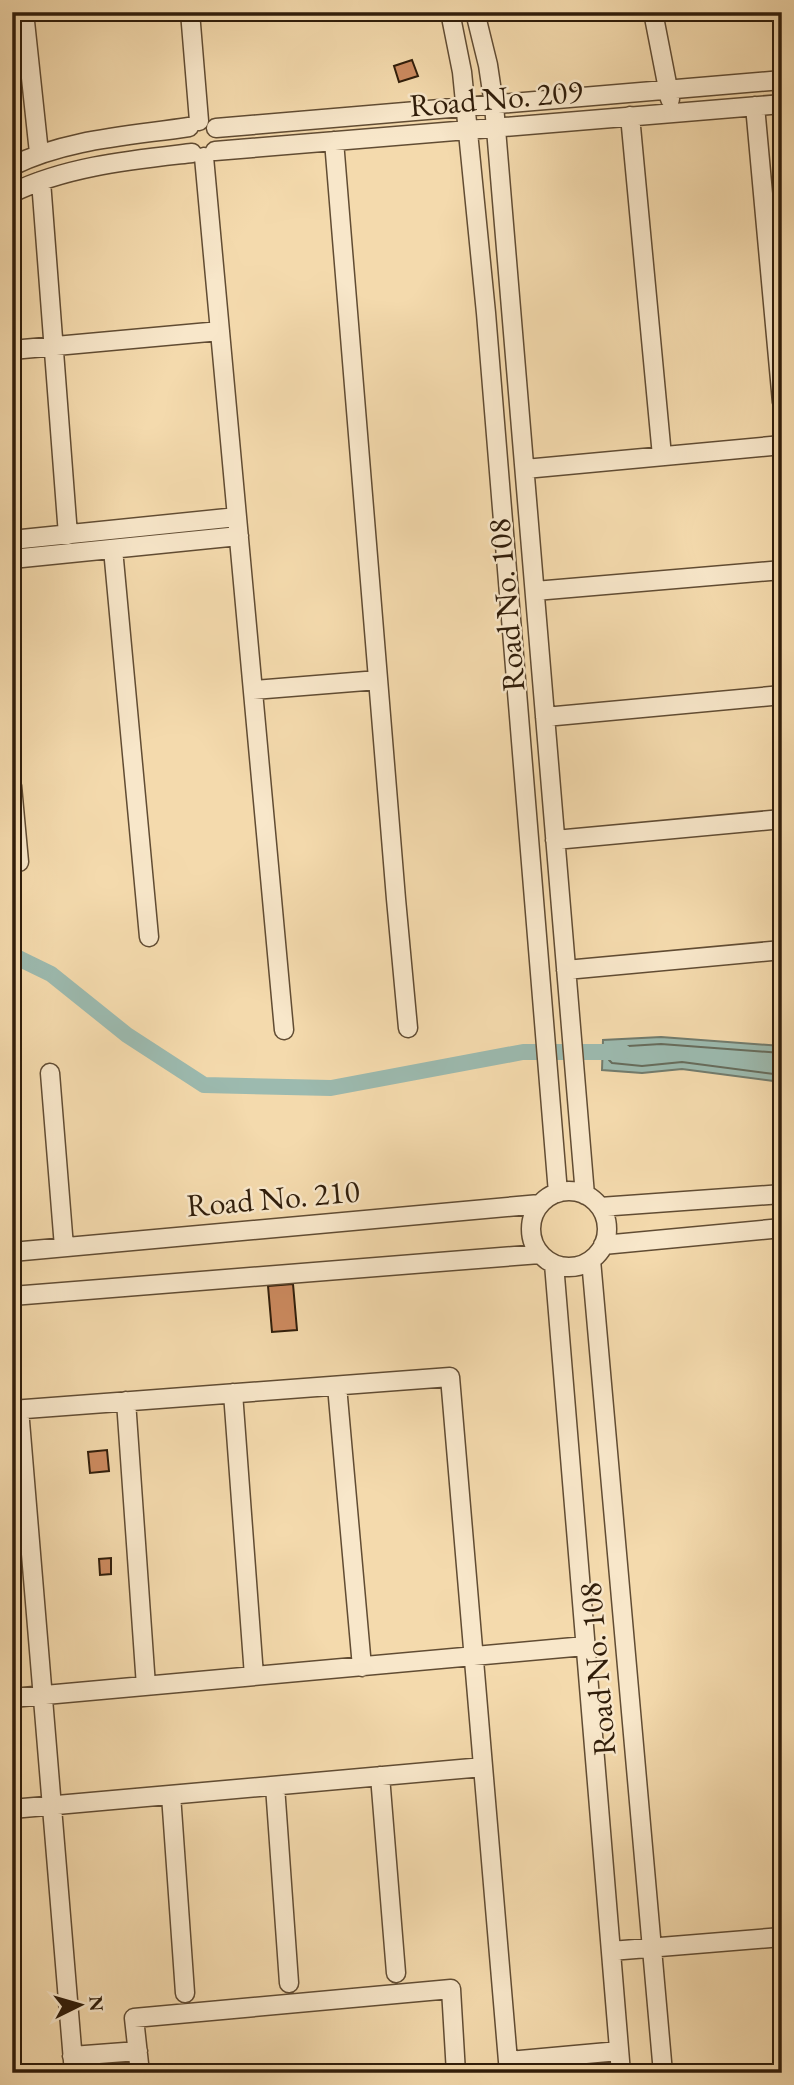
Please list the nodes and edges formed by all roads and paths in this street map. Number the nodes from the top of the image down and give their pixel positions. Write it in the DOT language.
graph roads {
  1 [pos="24,12"];
  2 [pos="190,12"];
  3 [pos="450,12"];
  4 [pos="475,12"];
  5 [pos="653,12"];
  6 [pos="19,35"];
  7 [pos="782,80"];
  8 [pos="667,90"];
  9 [pos="782,104"];
  10 [pos="494,105"];
  11 [pos="466,106"];
  12 [pos="755,106"];
  13 [pos="674,113"];
  14 [pos="630,116"];
  15 [pos="201,125"];
  16 [pos="496,128"];
  17 [pos="467,130"];
  18 [pos="334,141"];
  19 [pos="39,153"];
  20 [pos="204,154"];
  21 [pos="12,166"];
  22 [pos="41,181"];
  23 [pos="12,193"];
  24 [pos="220,331"];
  25 [pos="54,346"];
  26 [pos="12,350"];
  27 [pos="782,402"];
  28 [pos="782,445"];
  29 [pos="662,456"];
  30 [pos="525,469"];
  31 [pos="237,517"];
  32 [pos="68,535"];
  33 [pos="239,536"];
  34 [pos="12,540"];
  35 [pos="113,549"];
  36 [pos="12,559"];
  37 [pos="782,570"];
  38 [pos="535,591"];
  39 [pos="379,680"];
  40 [pos="253,690"];
  41 [pos="782,695"];
  42 [pos="545,717"];
  43 [pos="12,786"];
  44 [pos="782,819"];
  45 [pos="555,840"];
  46 [pos="19,862"];
  47 [pos="149,937"];
  48 [pos="782,950"];
  49 [pos="566,970"];
  50 [pos="408,1028"];
  51 [pos="284,1030"];
  52 [pos="51,1073"];
  53 [pos="558,1193"];
  54 [pos="782,1194"];
  55 [pos="585,1195"];
  56 [pos="540,1204"];
  57 [pos="600,1208"];
  58 [pos="782,1228"];
  59 [pos="603,1245"];
  60 [pos="64,1247"];
  61 [pos="12,1252"];
  62 [pos="547,1259"];
  63 [pos="591,1260"];
  64 [pos="12,1296"];
  65 [pos="337,1386"];
  66 [pos="233,1394"];
  67 [pos="126,1401"];
  68 [pos="16,1409"];
  69 [pos="585,1646"];
  70 [pos="474,1656"];
  71 [pos="362,1667"];
  72 [pos="254,1676"];
  73 [pos="146,1686"];
  74 [pos="43,1696"];
  75 [pos="12,1698"];
  76 [pos="483,1767"];
  77 [pos="380,1776"];
  78 [pos="275,1786"];
  79 [pos="171,1795"];
  80 [pos="52,1805"];
  81 [pos="12,1809"];
  82 [pos="782,1937"];
  83 [pos="652,1947"];
  84 [pos="611,1951"];
  85 [pos="396,1973"];
  86 [pos="289,1983"];
  87 [pos="185,1993"];
  88 [pos="138,2051"];
  89 [pos="619,2051"];
  90 [pos="73,2065"];
  91 [pos="509,2067"];
  92 [pos="140,2073"];
  93 [pos="456,2073"];
  94 [pos="621,2073"];
  95 [pos="663,2073"];
  1 -- 6 [label="street"];
  2 -- 15 [label="street"];
  3 -- 11 [label="street, Road No. 108"];
  4 -- 10 [label="street, Road No. 108"];
  5 -- 8 [label="street"];
  6 -- 19 [label="street"];
  7 -- 8 [label="street, Road No. 209"];
  8 -- 10 [label="street, Road No. 209"];
  8 -- 13 [label="street"];
  9 -- 12 [label="street, Road No. 209"];
  10 -- 11 [label="street, Road No. 209"];
  10 -- 16 [label="street, Road No. 108"];
  11 -- 15 [label="street, Road No. 209"];
  11 -- 17 [label="street, Road No. 108"];
  12 -- 13 [label="street, Road No. 209"];
  12 -- 27 [label="street"];
  13 -- 14 [label="street, Road No. 209"];
  14 -- 16 [label="street, Road No. 209"];
  14 -- 29 [label="street"];
  15 -- 19 [label="street, Road No. 209"];
  15 -- 20 [label="street"];
  15 -- 20 [label="street"];
  16 -- 17 [label="street, Road No. 209"];
  16 -- 30 [label="street, Road No. 108"];
  17 -- 18 [label="street, Road No. 209"];
  17 -- 53 [label="street, Road No. 108"];
  18 -- 20 [label="street, Road No. 209"];
  18 -- 39 [label="street"];
  19 -- 21 [label="street, Road No. 209"];
  20 -- 22 [label="street, Road No. 209"];
  20 -- 24 [label="street"];
  22 -- 23 [label="street, Road No. 209"];
  22 -- 25 [label="street"];
  24 -- 25 [label="street"];
  24 -- 31 [label="street"];
  25 -- 26 [label="street"];
  25 -- 32 [label="street"];
  28 -- 29 [label="street"];
  29 -- 30 [label="street"];
  30 -- 38 [label="street, Road No. 108"];
  31 -- 32 [label="street"];
  31 -- 33 [label="street"];
  32 -- 34 [label="street"];
  33 -- 35 [label="street"];
  33 -- 40 [label="street"];
  35 -- 36 [label="street"];
  35 -- 47 [label="street"];
  37 -- 38 [label="street"];
  38 -- 42 [label="street, Road No. 108"];
  39 -- 40 [label="street"];
  39 -- 50 [label="street"];
  40 -- 51 [label="street"];
  41 -- 42 [label="street"];
  42 -- 45 [label="street, Road No. 108"];
  43 -- 46 [label="street"];
  44 -- 45 [label="street"];
  45 -- 49 [label="street, Road No. 108"];
  48 -- 49 [label="street"];
  49 -- 55 [label="street, Road No. 108"];
  52 -- 60 [label="street"];
  53 -- 55 [label="street"];
  53 -- 56 [label="street, Road No. 210"];
  54 -- 57 [label="street"];
  55 -- 57 [label="street"];
  56 -- 60 [label="street, Road No. 210"];
  56 -- 62 [label="street"];
  57 -- 59 [label="street"];
  58 -- 59 [label="street"];
  59 -- 63 [label="street"];
  60 -- 61 [label="street, Road No. 210"];
  62 -- 63 [label="street"];
  62 -- 64 [label="street"];
  62 -- 69 [label="street, Road No. 108"];
  63 -- 83 [label="street, Road No. 108"];
  65 -- 66 [label="street"];
  65 -- 70 [label="street"];
  65 -- 71 [label="street"];
  66 -- 67 [label="street"];
  66 -- 72 [label="street"];
  67 -- 68 [label="street"];
  67 -- 73 [label="street"];
  68 -- 74 [label="street"];
  69 -- 70 [label="street"];
  69 -- 84 [label="street, Road No. 108"];
  70 -- 71 [label="street"];
  70 -- 76 [label="street"];
  71 -- 72 [label="street"];
  72 -- 73 [label="street"];
  73 -- 74 [label="street"];
  74 -- 75 [label="street"];
  74 -- 80 [label="street"];
  76 -- 77 [label="street"];
  76 -- 91 [label="street"];
  77 -- 78 [label="street"];
  77 -- 85 [label="street"];
  78 -- 79 [label="street"];
  78 -- 86 [label="street"];
  79 -- 80 [label="street"];
  79 -- 87 [label="street"];
  80 -- 81 [label="street"];
  80 -- 90 [label="street"];
  82 -- 83 [label="street"];
  83 -- 84 [label="street"];
  83 -- 95 [label="street, Road No. 108"];
  84 -- 89 [label="street, Road No. 108"];
  88 -- 90 [label="street"];
  88 -- 92 [label="street"];
  88 -- 93 [label="street"];
  89 -- 91 [label="street"];
  89 -- 94 [label="street, Road No. 108"];
}
